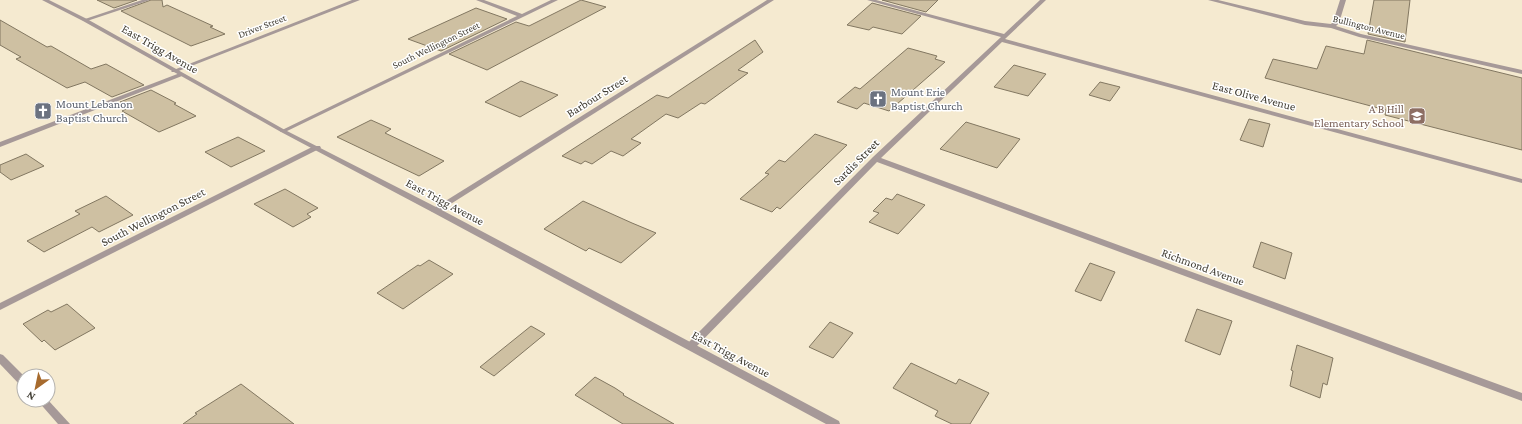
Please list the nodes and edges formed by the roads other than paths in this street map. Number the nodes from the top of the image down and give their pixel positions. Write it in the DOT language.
graph roads {
  1 [pos="45,0"];
  2 [pos="147,0"];
  3 [pos="357,0"];
  4 [pos="479,0"];
  5 [pos="555,0"];
  6 [pos="771,0"];
  7 [pos="874,0"];
  8 [pos="1043,0"];
  9 [pos="1211,0"];
  10 [pos="1343,0"];
  11 [pos="522,16"];
  12 [pos="85,20"];
  13 [pos="1332,26"];
  14 [pos="1004,38"];
  15 [pos="1522,72"];
  16 [pos="177,73"];
  17 [pos="283,131"];
  18 [pos="0,145"];
  19 [pos="317,148"];
  20 [pos="876,159"];
  21 [pos="1522,181"];
  22 [pos="435,210"];
  23 [pos="0,307"];
  24 [pos="691,346"];
  25 [pos="0,358"];
  26 [pos="16,374"];
  27 [pos="1522,398"];
  28 [pos="50,408"];
  29 [pos="66,424"];
  30 [pos="835,424"];
  1 -- 12 [label="street, East Trigg Avenue"];
  2 -- 12 [label="street"];
  3 -- 16 [label="street, Driver Street"];
  4 -- 11 [label="street"];
  5 -- 11 [label="street, South Wellington Street"];
  6 -- 22 [label="street, Barbour Street"];
  7 -- 14 [label="street, East Olive Avenue"];
  8 -- 14 [label="street, Sardis Street"];
  9 -- 13 [label="street, Bullington Avenue"];
  10 -- 13 [label="street"];
  11 -- 17 [label="street, South Wellington Street"];
  12 -- 16 [label="street, East Trigg Avenue"];
  13 -- 15 [label="street, Bullington Avenue"];
  14 -- 20 [label="street, Sardis Street"];
  14 -- 21 [label="street, East Olive Avenue"];
  16 -- 17 [label="street, East Trigg Avenue"];
  16 -- 18 [label="street, Driver Street"];
  17 -- 19 [label="street, East Trigg Avenue"];
  19 -- 22 [label="street, East Trigg Avenue"];
  19 -- 23 [label="street, South Wellington Street"];
  20 -- 24 [label="street, Sardis Street"];
  20 -- 27 [label="street, Richmond Avenue"];
  22 -- 24 [label="street, East Trigg Avenue"];
  24 -- 30 [label="street, East Trigg Avenue"];
  25 -- 26 [label="street"];
  28 -- 29 [label="street"];
}
